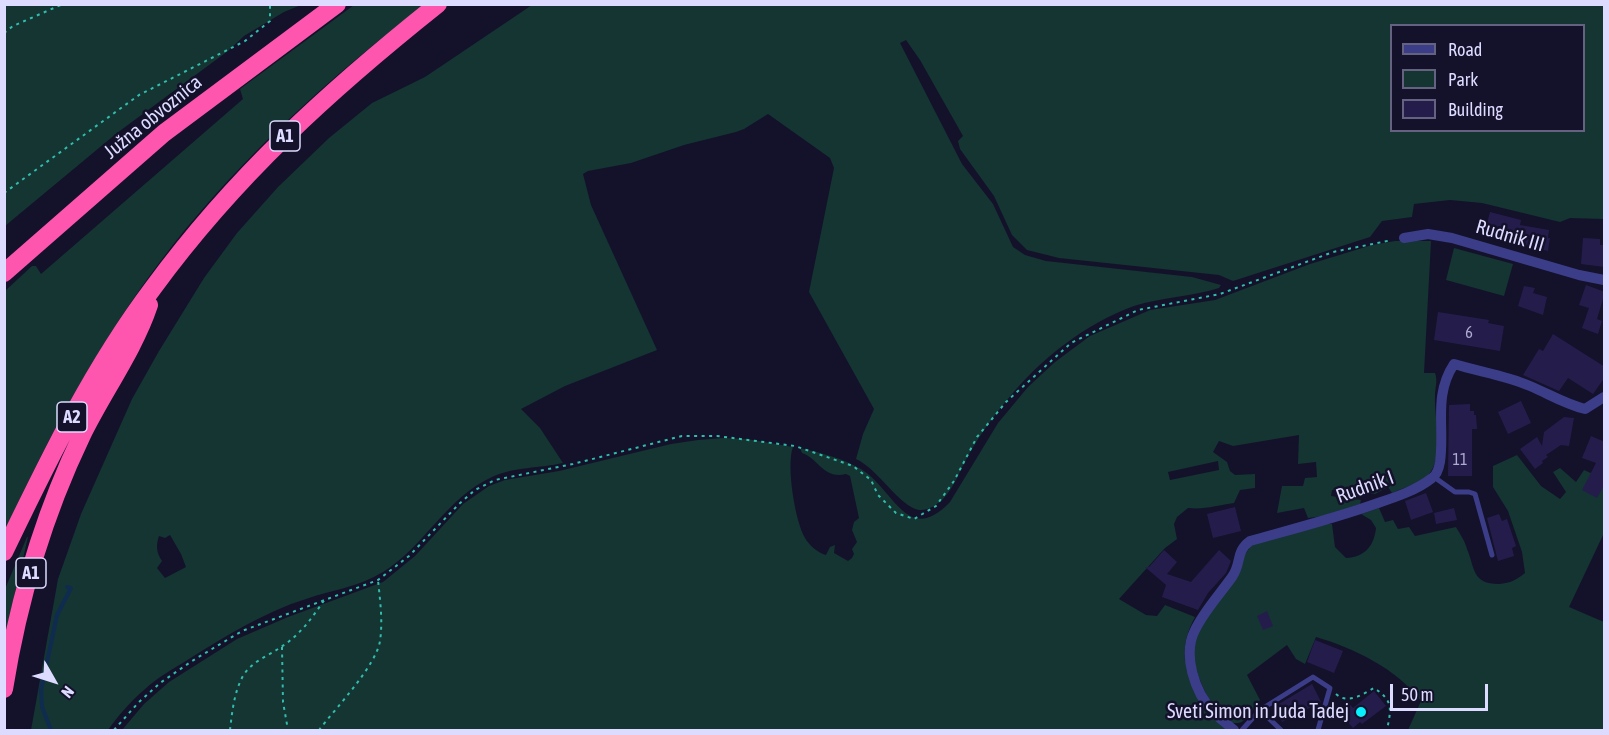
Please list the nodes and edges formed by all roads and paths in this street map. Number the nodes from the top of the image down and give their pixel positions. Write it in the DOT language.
graph roads {
  1 [pos="63,4"];
  2 [pos="270,4"];
  3 [pos="337,4"];
  4 [pos="438,4"];
  5 [pos="4,33"];
  6 [pos="4,193"];
  7 [pos="1404,238"];
  8 [pos="4,273"];
  9 [pos="1605,280"];
  10 [pos="152,289"];
  11 [pos="1605,397"];
  12 [pos="1434,477"];
  13 [pos="4,552"];
  14 [pos="1492,555"];
  15 [pos="378,580"];
  16 [pos="325,599"];
  17 [pos="282,647"];
  18 [pos="1330,688"];
  19 [pos="4,689"];
  20 [pos="1260,710"];
  21 [pos="114,730"];
  22 [pos="230,730"];
  23 [pos="288,730"];
  24 [pos="319,730"];
  25 [pos="1234,730"];
  26 [pos="1242,730"];
  27 [pos="1281,730"];
  28 [pos="1318,730"];
  29 [pos="1387,730"];
  1 -- 5 [label="path"];
  2 -- 6 [label="path"];
  3 -- 8 [label="highway, Južna obvoznica"];
  4 -- 10 [label="highway, A1"];
  7 -- 9 [label="street, Rudnik III"];
  7 -- 15 [label="path"];
  10 -- 13 [label="highway, A2"];
  10 -- 19 [label="highway, A1"];
  11 -- 12 [label="street"];
  12 -- 14 [label="lane"];
  12 -- 25 [label="street, Rudnik I"];
  15 -- 16 [label="path"];
  15 -- 24 [label="path"];
  16 -- 17 [label="path"];
  16 -- 21 [label="path"];
  17 -- 22 [label="path"];
  17 -- 23 [label="path"];
  18 -- 20 [label="lane"];
  18 -- 28 [label="lane"];
  18 -- 29 [label="path"];
  20 -- 26 [label="lane"];
  20 -- 27 [label="lane"];
}
